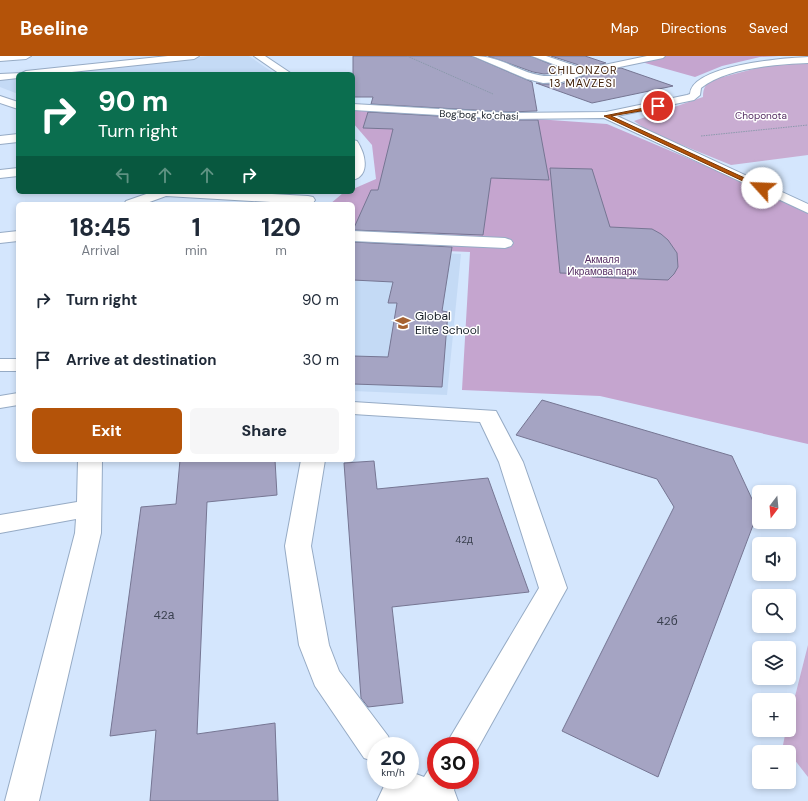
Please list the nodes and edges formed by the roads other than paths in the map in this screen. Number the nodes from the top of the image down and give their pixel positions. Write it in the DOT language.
graph roads {
  1 [pos="26,56"];
  2 [pos="194,56"];
  3 [pos="259,56"];
  4 [pos="478,56"];
  5 [pos="537,56"];
  6 [pos="660,56"];
  7 [pos="0,58"];
  8 [pos="808,60"];
  9 [pos="45,72"];
  10 [pos="283,72"];
  11 [pos="584,72"];
  12 [pos="16,75"];
  13 [pos="0,76"];
  14 [pos="0,99"];
  15 [pos="16,105"];
  16 [pos="355,107"];
  17 [pos="16,110"];
  18 [pos="0,111"];
  19 [pos="606,116"];
  20 [pos="16,138"];
  21 [pos="0,140"];
  22 [pos="355,148"];
  23 [pos="16,172"];
  24 [pos="355,173"];
  25 [pos="0,174"];
  26 [pos="159,194"];
  27 [pos="183,194"];
  28 [pos="310,200"];
  29 [pos="137,202"];
  30 [pos="808,209"];
  31 [pos="16,222"];
  32 [pos="0,224"];
  33 [pos="16,236"];
  34 [pos="355,236"];
  35 [pos="0,238"];
  36 [pos="505,243"];
  37 [pos="0,365"];
  38 [pos="16,365"];
  39 [pos="16,399"];
  40 [pos="0,402"];
  41 [pos="355,408"];
  42 [pos="90,462"];
  43 [pos="313,462"];
  44 [pos="89,508"];
  45 [pos="0,524"];
  46 [pos="369,737"];
  47 [pos="466,737"];
  48 [pos="22,801"];
  1 -- 7 [label="street"];
  2 -- 9 [label="street"];
  3 -- 10 [label="street"];
  4 -- 11 [label="street"];
  5 -- 11 [label="street"];
  6 -- 11 [label="street"];
  8 -- 19 [label="street"];
  12 -- 13 [label="street"];
  14 -- 15 [label="street"];
  16 -- 19 [label="street, Bogʻbogʻ koʻchasi"];
  17 -- 18 [label="street"];
  19 -- 30 [label="street"];
  20 -- 21 [label="street"];
  22 -- 24 [label="street"];
  23 -- 25 [label="street"];
  26 -- 29 [label="street"];
  27 -- 28 [label="street"];
  31 -- 32 [label="street"];
  33 -- 35 [label="street"];
  34 -- 36 [label="street"];
  37 -- 38 [label="street"];
  39 -- 40 [label="street"];
  41 -- 47 [label="street"];
  42 -- 44 [label="street"];
  43 -- 46 [label="street"];
  44 -- 45 [label="street"];
  44 -- 48 [label="street"];
}
